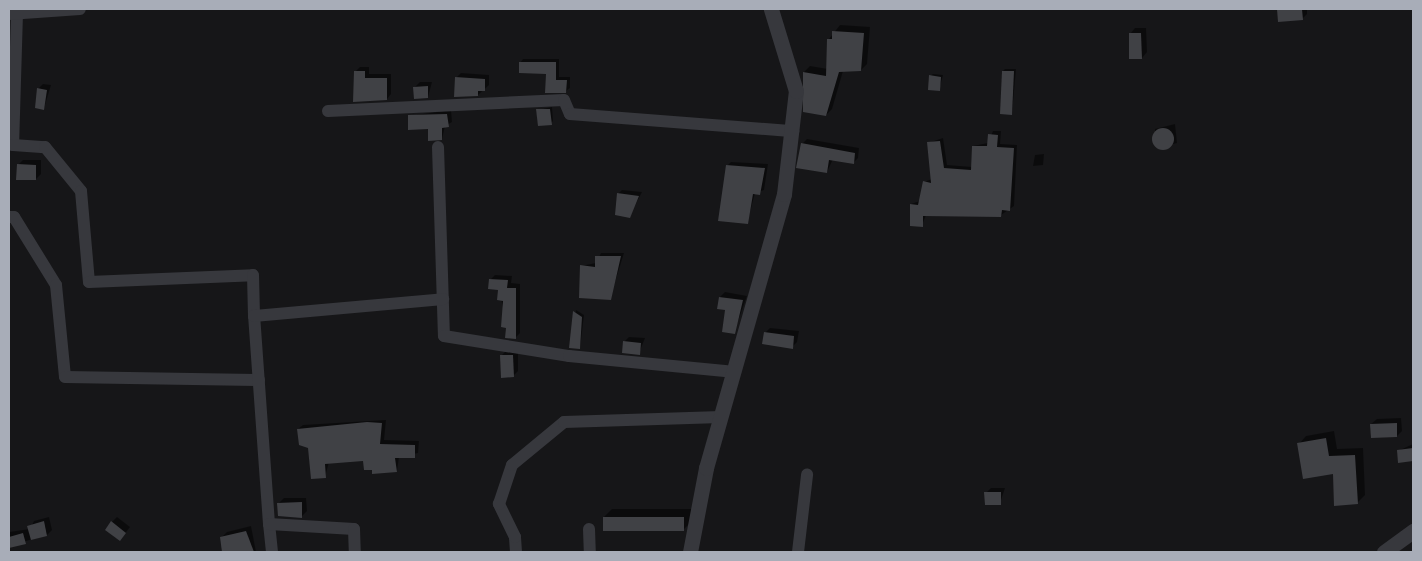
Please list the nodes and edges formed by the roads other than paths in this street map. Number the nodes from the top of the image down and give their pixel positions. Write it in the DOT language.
graph roads {
  1 [pos="80,9"];
  2 [pos="771,9"];
  3 [pos="13,14"];
  4 [pos="328,111"];
  5 [pos="793,130"];
  6 [pos="438,147"];
  7 [pos="9,217"];
  8 [pos="443,299"];
  9 [pos="254,316"];
  10 [pos="735,372"];
  11 [pos="259,380"];
  12 [pos="721,417"];
  13 [pos="806,475"];
  14 [pos="269,524"];
  15 [pos="589,529"];
  16 [pos="1413,532"];
  17 [pos="272,552"];
  18 [pos="355,552"];
  19 [pos="516,552"];
  20 [pos="590,552"];
  21 [pos="690,552"];
  22 [pos="798,552"];
  23 [pos="1384,552"];
  1 -- 3 [label="street"];
  2 -- 5 [label="street"];
  3 -- 9 [label="street"];
  4 -- 5 [label="street"];
  5 -- 10 [label="street"];
  6 -- 8 [label="street"];
  7 -- 11 [label="street"];
  8 -- 9 [label="street"];
  8 -- 10 [label="street"];
  9 -- 11 [label="street"];
  10 -- 12 [label="street"];
  11 -- 14 [label="street"];
  12 -- 19 [label="street"];
  12 -- 21 [label="street"];
  13 -- 22 [label="street"];
  14 -- 17 [label="street"];
  14 -- 18 [label="street"];
  15 -- 20 [label="street"];
  16 -- 23 [label="street"];
}
